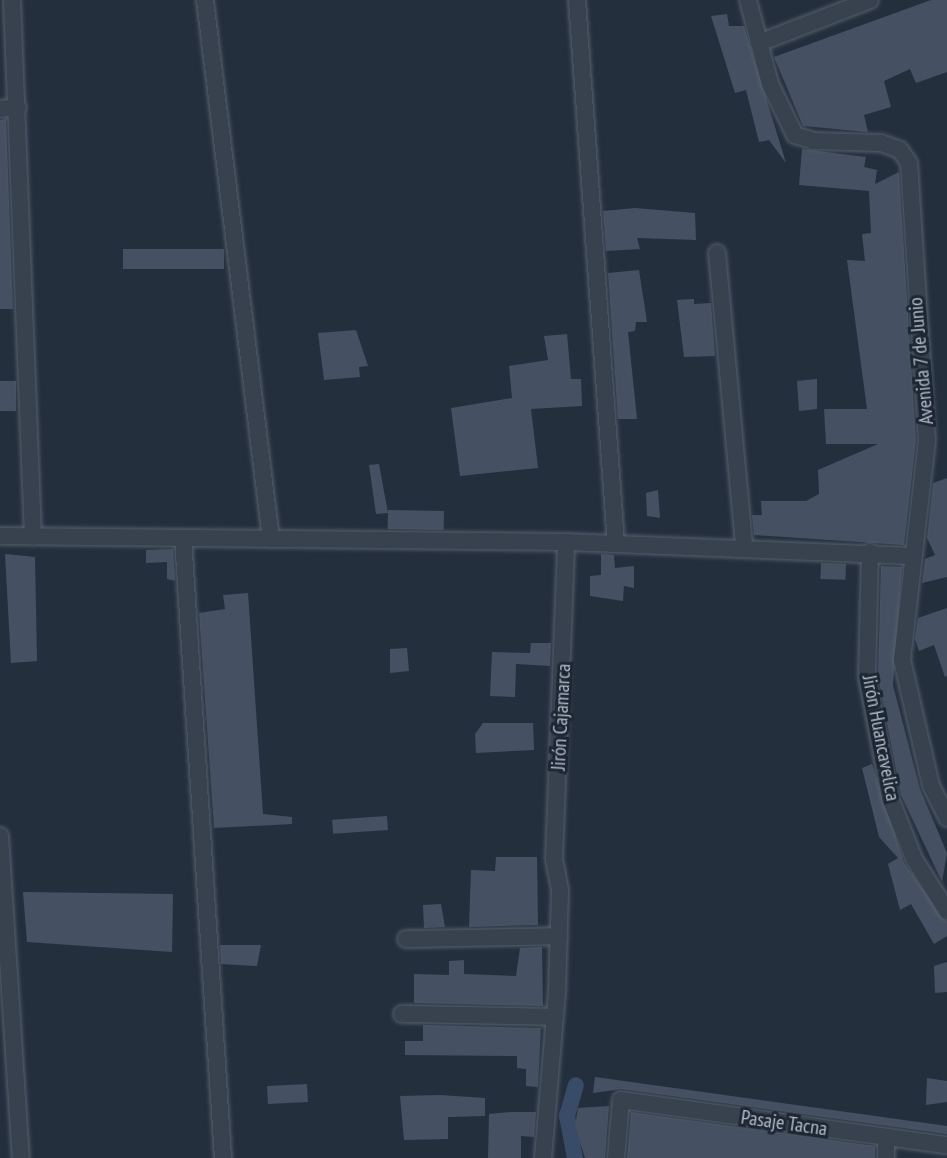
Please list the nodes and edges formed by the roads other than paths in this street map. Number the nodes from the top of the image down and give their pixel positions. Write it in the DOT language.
graph roads {
  1 [pos="12,0"];
  2 [pos="205,0"];
  3 [pos="577,0"];
  4 [pos="748,0"];
  5 [pos="870,0"];
  6 [pos="759,43"];
  7 [pos="18,107"];
  8 [pos="0,109"];
  9 [pos="717,253"];
  10 [pos="0,536"];
  11 [pos="33,537"];
  12 [pos="183,538"];
  13 [pos="271,539"];
  14 [pos="566,542"];
  15 [pos="616,544"];
  16 [pos="744,546"];
  17 [pos="870,552"];
  18 [pos="913,556"];
  19 [pos="947,818"];
  20 [pos="0,836"];
  21 [pos="947,911"];
  22 [pos="559,936"];
  23 [pos="406,939"];
  24 [pos="402,1014"];
  25 [pos="555,1017"];
  26 [pos="886,1137"];
  27 [pos="947,1145"];
  28 [pos="21,1158"];
  29 [pos="223,1158"];
  30 [pos="543,1158"];
  31 [pos="616,1158"];
  32 [pos="886,1158"];
  1 -- 7 [label="street"];
  2 -- 13 [label="street"];
  3 -- 15 [label="street"];
  4 -- 6 [label="street, Avenida 7 de Junio"];
  5 -- 6 [label="street"];
  6 -- 18 [label="street, Avenida 7 de Junio"];
  7 -- 8 [label="street"];
  7 -- 11 [label="street"];
  9 -- 16 [label="street"];
  10 -- 11 [label="street"];
  11 -- 12 [label="street"];
  12 -- 13 [label="street"];
  12 -- 29 [label="street"];
  13 -- 14 [label="street"];
  14 -- 15 [label="street"];
  14 -- 22 [label="street, Jirón Cajamarca"];
  15 -- 16 [label="street"];
  16 -- 17 [label="street"];
  17 -- 18 [label="street"];
  17 -- 21 [label="street, Jirón Huancavelica"];
  18 -- 19 [label="street, Avenida 7 de Junio"];
  20 -- 28 [label="street"];
  22 -- 23 [label="street"];
  22 -- 25 [label="street, Jirón Cajamarca"];
  24 -- 25 [label="street"];
  25 -- 30 [label="street, Jirón Cajamarca"];
  26 -- 27 [label="street, Pasaje Tacna"];
  26 -- 31 [label="street, Pasaje Tacna"];
  26 -- 32 [label="street"];
}
